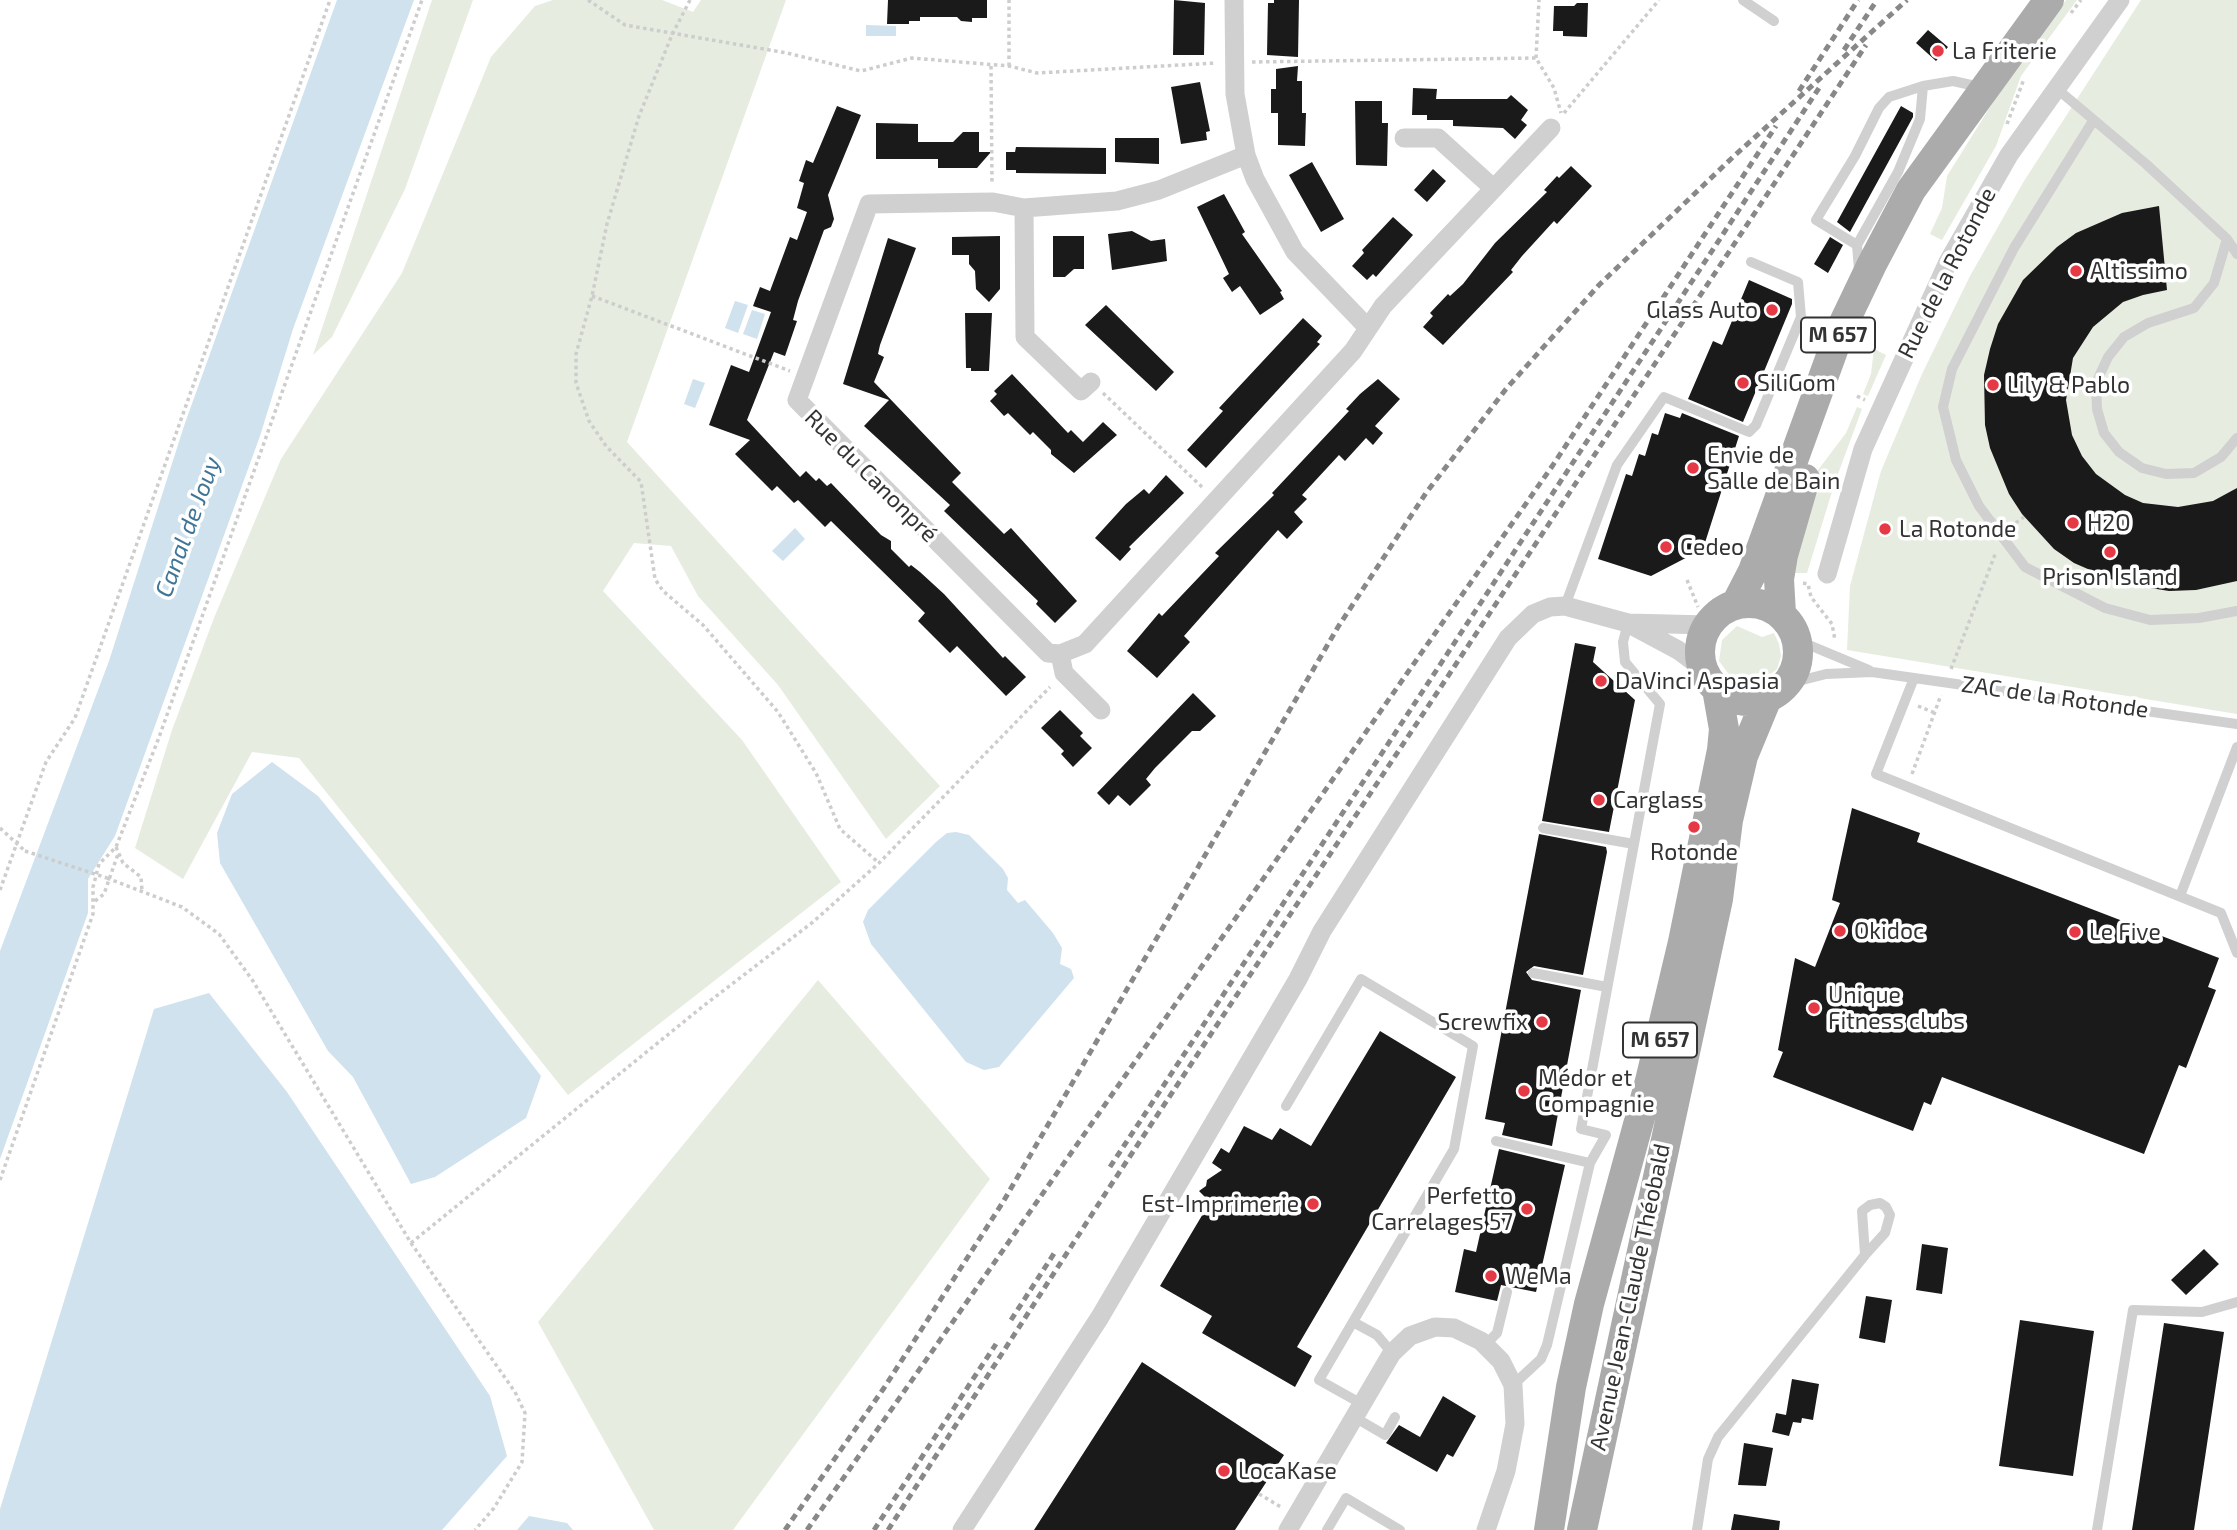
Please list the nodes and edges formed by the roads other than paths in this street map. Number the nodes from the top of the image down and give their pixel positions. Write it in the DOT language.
graph roads {
  1 [pos="1234,0"];
  2 [pos="1743,0"];
  3 [pos="2049,0"];
  4 [pos="2120,0"];
  5 [pos="1774,21"];
  6 [pos="1923,86"];
  7 [pos="2055,88"];
  8 [pos="1985,89"];
  9 [pos="2093,121"];
  10 [pos="1557,122"];
  11 [pos="1404,138"];
  12 [pos="1245,155"];
  13 [pos="1492,187"];
  14 [pos="1024,208"];
  15 [pos="2227,239"];
  16 [pos="1857,245"];
  17 [pos="2237,254"];
  18 [pos="1751,262"];
  19 [pos="1862,283"];
  20 [pos="1368,328"];
  21 [pos="1091,382"];
  22 [pos="2237,438"];
  23 [pos="1827,574"];
  24 [pos="1736,604"];
  25 [pos="1565,606"];
  26 [pos="2237,611"];
  27 [pos="1781,614"];
  28 [pos="1704,617"];
  29 [pos="1628,623"];
  30 [pos="1797,640"];
  31 [pos="1062,664"];
  32 [pos="1872,672"];
  33 [pos="1710,678"];
  34 [pos="1914,678"];
  35 [pos="1777,691"];
  36 [pos="1101,710"];
  37 [pos="2237,724"];
  38 [pos="2237,747"];
  39 [pos="1543,828"];
  40 [pos="1634,844"];
  41 [pos="2180,897"];
  42 [pos="2237,953"];
  43 [pos="1533,973"];
  44 [pos="1607,987"];
  45 [pos="1286,1106"];
  46 [pos="1496,1141"];
  47 [pos="1590,1163"];
  48 [pos="1865,1255"];
  49 [pos="1507,1292"];
  50 [pos="2237,1302"];
  51 [pos="1353,1322"];
  52 [pos="1485,1345"];
  53 [pos="1392,1353"];
  54 [pos="1513,1385"];
  55 [pos="1571,1387"];
  56 [pos="1358,1410"];
  57 [pos="1395,1417"];
  58 [pos="1292,1523"];
  59 [pos="962,1530"];
  60 [pos="1327,1530"];
  61 [pos="1401,1530"];
  62 [pos="1486,1530"];
  63 [pos="1534,1530"];
  64 [pos="1549,1530"];
  65 [pos="1581,1530"];
  66 [pos="1697,1530"];
  67 [pos="2097,1530"];
  1 -- 12 [label="street"];
  2 -- 5 [label="lane"];
  3 -- 8 [label="main road, M 657"];
  4 -- 7 [label="street, Rue de la Rotonde"];
  6 -- 8 [label="lane"];
  6 -- 16 [label="lane"];
  6 -- 16 [label="lane"];
  7 -- 9 [label="lane"];
  7 -- 23 [label="street, Rue de la Rotonde"];
  8 -- 19 [label="main road, M 657"];
  8 -- 27 [label="main road, M 657"];
  9 -- 15 [label="lane"];
  9 -- 26 [label="lane"];
  10 -- 13 [label="street"];
  11 -- 13 [label="street"];
  12 -- 14 [label="street, Rue du Canonpré"];
  12 -- 20 [label="street"];
  13 -- 20 [label="street"];
  14 -- 21 [label="street"];
  14 -- 31 [label="street, Rue du Canonpré"];
  15 -- 17 [label="lane"];
  15 -- 22 [label="lane"];
  16 -- 19 [label="lane"];
  18 -- 25 [label="lane"];
  19 -- 24 [label="main road, M 657"];
  20 -- 31 [label="street"];
  24 -- 27 [label="main road"];
  24 -- 28 [label="main road"];
  25 -- 29 [label="street"];
  25 -- 59 [label="street"];
  27 -- 30 [label="main road"];
  28 -- 29 [label="street"];
  28 -- 33 [label="main road"];
  29 -- 33 [label="street"];
  29 -- 40 [label="lane"];
  30 -- 32 [label="lane, ZAC de la Rotonde"];
  30 -- 35 [label="main road"];
  31 -- 36 [label="street, Rue du Canonpré"];
  32 -- 34 [label="lane, ZAC de la Rotonde"];
  32 -- 35 [label="lane, ZAC de la Rotonde"];
  33 -- 35 [label="main road"];
  33 -- 55 [label="main road, Avenue Jean-Claude Théobald / M 657"];
  34 -- 37 [label="lane, ZAC de la Rotonde"];
  34 -- 41 [label="lane"];
  35 -- 65 [label="main road, Avenue Jean-Claude Théobald / M 657"];
  38 -- 41 [label="lane"];
  39 -- 40 [label="lane"];
  40 -- 44 [label="lane"];
  41 -- 42 [label="lane"];
  43 -- 44 [label="lane"];
  44 -- 47 [label="lane"];
  45 -- 51 [label="lane"];
  46 -- 47 [label="lane"];
  47 -- 54 [label="lane"];
  48 -- 48 [label="lane"];
  48 -- 66 [label="lane"];
  49 -- 52 [label="lane"];
  50 -- 67 [label="lane"];
  51 -- 53 [label="lane"];
  51 -- 56 [label="lane"];
  52 -- 53 [label="street"];
  52 -- 54 [label="street"];
  53 -- 56 [label="street"];
  54 -- 62 [label="street"];
  55 -- 63 [label="main road"];
  55 -- 64 [label="main road, Avenue Jean-Claude Théobald / M 657"];
  56 -- 57 [label="lane"];
  56 -- 58 [label="street"];
  60 -- 61 [label="lane"];
}
